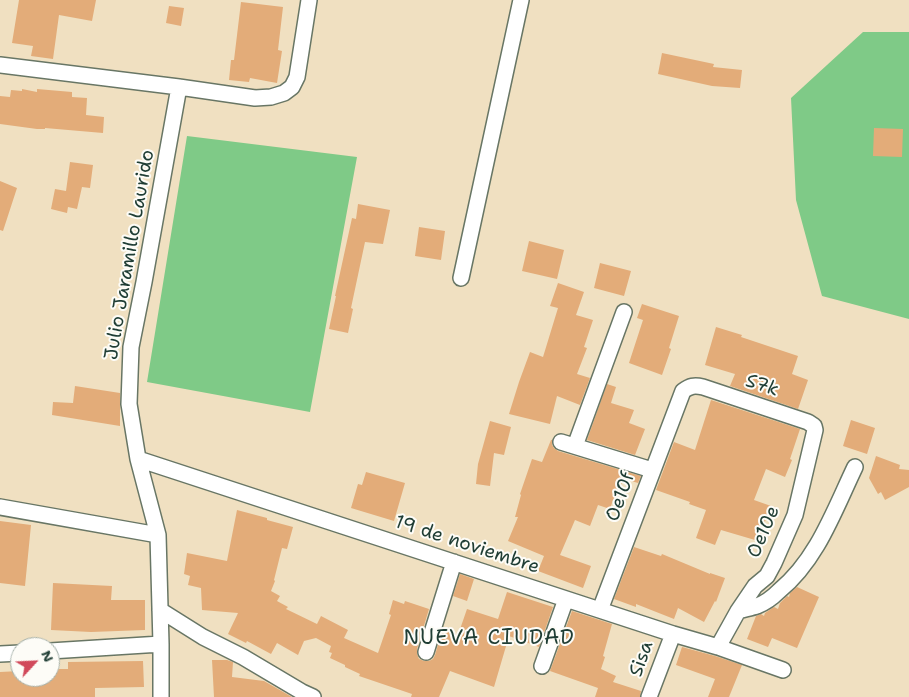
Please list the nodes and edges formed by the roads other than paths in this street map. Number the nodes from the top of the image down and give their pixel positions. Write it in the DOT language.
graph roads {
  1 [pos="309,0"];
  2 [pos="521,0"];
  3 [pos="0,65"];
  4 [pos="179,87"];
  5 [pos="461,278"];
  6 [pos="624,312"];
  7 [pos="679,398"];
  8 [pos="810,450"];
  9 [pos="138,459"];
  10 [pos="855,467"];
  11 [pos="652,470"];
  12 [pos="0,507"];
  13 [pos="158,535"];
  14 [pos="454,562"];
  15 [pos="566,598"];
  16 [pos="160,610"];
  17 [pos="600,610"];
  18 [pos="738,611"];
  19 [pos="673,634"];
  20 [pos="161,644"];
  21 [pos="718,646"];
  22 [pos="60,650"];
  23 [pos="426,652"];
  24 [pos="542,666"];
  25 [pos="783,670"];
  26 [pos="306,695"];
  27 [pos="161,697"];
  28 [pos="650,697"];
  1 -- 4 [label="street"];
  2 -- 5 [label="street"];
  3 -- 4 [label="street"];
  4 -- 9 [label="street, Julio Jaramillo Laurido"];
  6 -- 11 [label="street"];
  7 -- 8 [label="street, S7k"];
  7 -- 11 [label="street, Oe10f"];
  8 -- 18 [label="street, Oe10e"];
  9 -- 13 [label="street, Julio Jaramillo Laurido"];
  9 -- 14 [label="street, 19 de noviembre"];
  10 -- 18 [label="street"];
  11 -- 17 [label="street, Oe10f"];
  12 -- 13 [label="street"];
  13 -- 16 [label="street, Julio Jaramillo Laurido"];
  14 -- 15 [label="street, 19 de noviembre"];
  14 -- 23 [label="street"];
  15 -- 17 [label="street, 19 de noviembre"];
  15 -- 24 [label="street"];
  16 -- 20 [label="street, Julio Jaramillo Laurido"];
  16 -- 26 [label="street"];
  17 -- 19 [label="street, 19 de noviembre"];
  18 -- 21 [label="street, Oe10e"];
  19 -- 21 [label="street, 19 de noviembre"];
  19 -- 28 [label="street, Sisa"];
  20 -- 22 [label="street"];
  20 -- 27 [label="street, Julio Jaramillo Laurido"];
  21 -- 25 [label="street, 19 de noviembre"];
}
